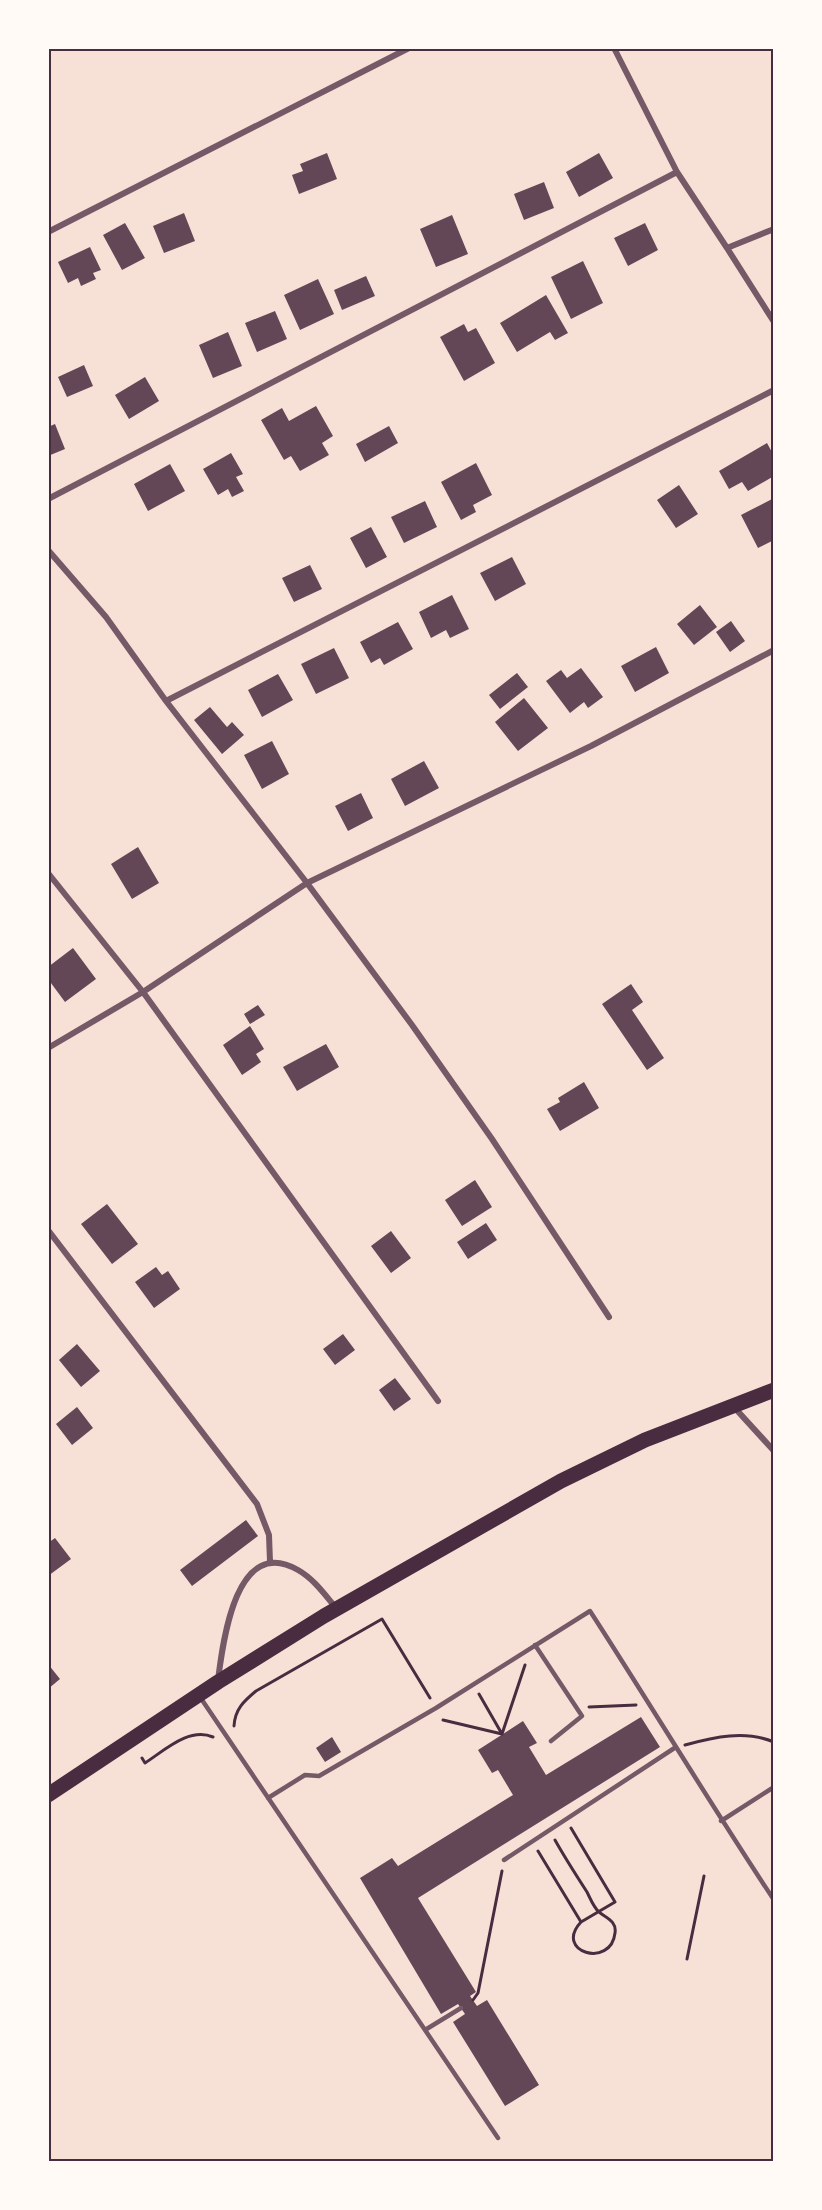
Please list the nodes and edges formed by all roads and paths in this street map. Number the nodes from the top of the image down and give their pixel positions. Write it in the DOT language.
graph roads {
  1 [pos="409,48"];
  2 [pos="614,48"];
  3 [pos="677,172"];
  4 [pos="774,229"];
  5 [pos="48,232"];
  6 [pos="727,248"];
  7 [pos="774,322"];
  8 [pos="774,390"];
  9 [pos="48,499"];
  10 [pos="48,550"];
  11 [pos="774,650"];
  12 [pos="166,701"];
  13 [pos="48,873"];
  14 [pos="307,883"];
  15 [pos="143,992"];
  16 [pos="48,1048"];
  17 [pos="48,1230"];
  18 [pos="609,1317"];
  19 [pos="774,1390"];
  20 [pos="438,1401"];
  21 [pos="732,1406"];
  22 [pos="774,1450"];
  23 [pos="270,1562"];
  24 [pos="337,1609"];
  25 [pos="532,1646"];
  26 [pos="218,1682"];
  27 [pos="473,1684"];
  28 [pos="198,1695"];
  29 [pos="432,1701"];
  30 [pos="650,1704"];
  31 [pos="577,1708"];
  32 [pos="443,1720"];
  33 [pos="237,1733"];
  34 [pos="502,1734"];
  35 [pos="218,1740"];
  36 [pos="551,1741"];
  37 [pos="774,1742"];
  38 [pos="676,1747"];
  39 [pos="142,1758"];
  40 [pos="774,1787"];
  41 [pos="48,1795"];
  42 [pos="268,1798"];
  43 [pos="566,1820"];
  44 [pos="722,1821"];
  45 [pos="549,1831"];
  46 [pos="532,1842"];
  47 [pos="504,1860"];
  48 [pos="704,1876"];
  49 [pos="774,1900"];
  50 [pos="598,1912"];
  51 [pos="581,1923"];
  52 [pos="687,1959"];
  53 [pos="473,2000"];
  54 [pos="461,2008"];
  55 [pos="425,2030"];
  56 [pos="498,2138"];
  1 -- 5 [label="street"];
  2 -- 3 [label="street"];
  3 -- 6 [label="street"];
  3 -- 9 [label="street"];
  4 -- 6 [label="street"];
  6 -- 7 [label="street"];
  8 -- 12 [label="street"];
  10 -- 12 [label="street"];
  11 -- 14 [label="street"];
  12 -- 14 [label="street"];
  13 -- 15 [label="street"];
  14 -- 15 [label="street"];
  14 -- 18 [label="street"];
  15 -- 16 [label="street"];
  15 -- 20 [label="street"];
  17 -- 23 [label="street"];
  19 -- 21 [label="main road"];
  21 -- 22 [label="street"];
  21 -- 24 [label="main road"];
  23 -- 24 [label="street"];
  23 -- 26 [label="street"];
  24 -- 26 [label="main road"];
  25 -- 27 [label="lane"];
  25 -- 30 [label="lane"];
  25 -- 31 [label="lane"];
  25 -- 34 [label="path"];
  26 -- 28 [label="main road"];
  27 -- 34 [label="path"];
  27 -- 42 [label="lane"];
  28 -- 41 [label="main road"];
  28 -- 42 [label="lane"];
  29 -- 33 [label="path"];
  30 -- 31 [label="path"];
  30 -- 38 [label="lane"];
  31 -- 36 [label="lane"];
  32 -- 34 [label="path"];
  35 -- 39 [label="path"];
  37 -- 38 [label="path"];
  38 -- 43 [label="lane"];
  38 -- 44 [label="lane"];
  40 -- 44 [label="lane"];
  42 -- 55 [label="lane"];
  43 -- 45 [label="lane"];
  43 -- 50 [label="path"];
  44 -- 49 [label="lane"];
  45 -- 46 [label="lane"];
  45 -- 50 [label="path"];
  46 -- 47 [label="lane"];
  46 -- 51 [label="path"];
  47 -- 53 [label="path"];
  48 -- 52 [label="path"];
  50 -- 51 [label="path"];
  50 -- 51 [label="path"];
  54 -- 55 [label="lane"];
  55 -- 56 [label="lane"];
}
